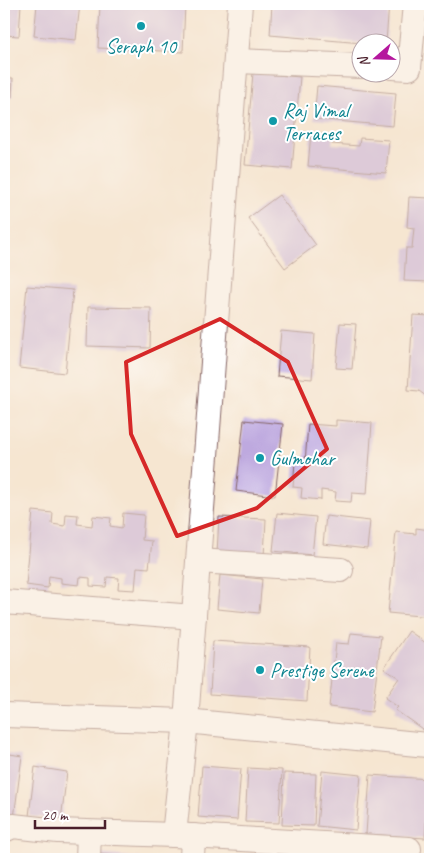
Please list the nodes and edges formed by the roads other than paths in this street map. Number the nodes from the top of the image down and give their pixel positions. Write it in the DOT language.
graph roads {
  1 [pos="240,4"];
  2 [pos="415,4"];
  3 [pos="236,61"];
  4 [pos="352,66"];
  5 [pos="402,68"];
  6 [pos="198,562"];
  7 [pos="341,570"];
  8 [pos="4,602"];
  9 [pos="194,617"];
  10 [pos="4,714"];
  11 [pos="186,721"];
  12 [pos="430,744"];
  13 [pos="4,830"];
  14 [pos="89,833"];
  15 [pos="186,844"];
  16 [pos="409,849"];
  17 [pos="297,851"];
  18 [pos="88,859"];
  1 -- 3 [label="lane"];
  2 -- 5 [label="lane"];
  3 -- 4 [label="lane"];
  3 -- 6 [label="lane"];
  6 -- 7 [label="lane"];
  6 -- 9 [label="lane"];
  8 -- 9 [label="lane"];
  9 -- 11 [label="lane"];
  10 -- 11 [label="lane"];
  11 -- 12 [label="lane"];
  11 -- 15 [label="lane"];
  13 -- 14 [label="lane"];
  14 -- 15 [label="lane"];
  14 -- 18 [label="lane"];
  15 -- 17 [label="lane"];
  16 -- 17 [label="lane"];
}
